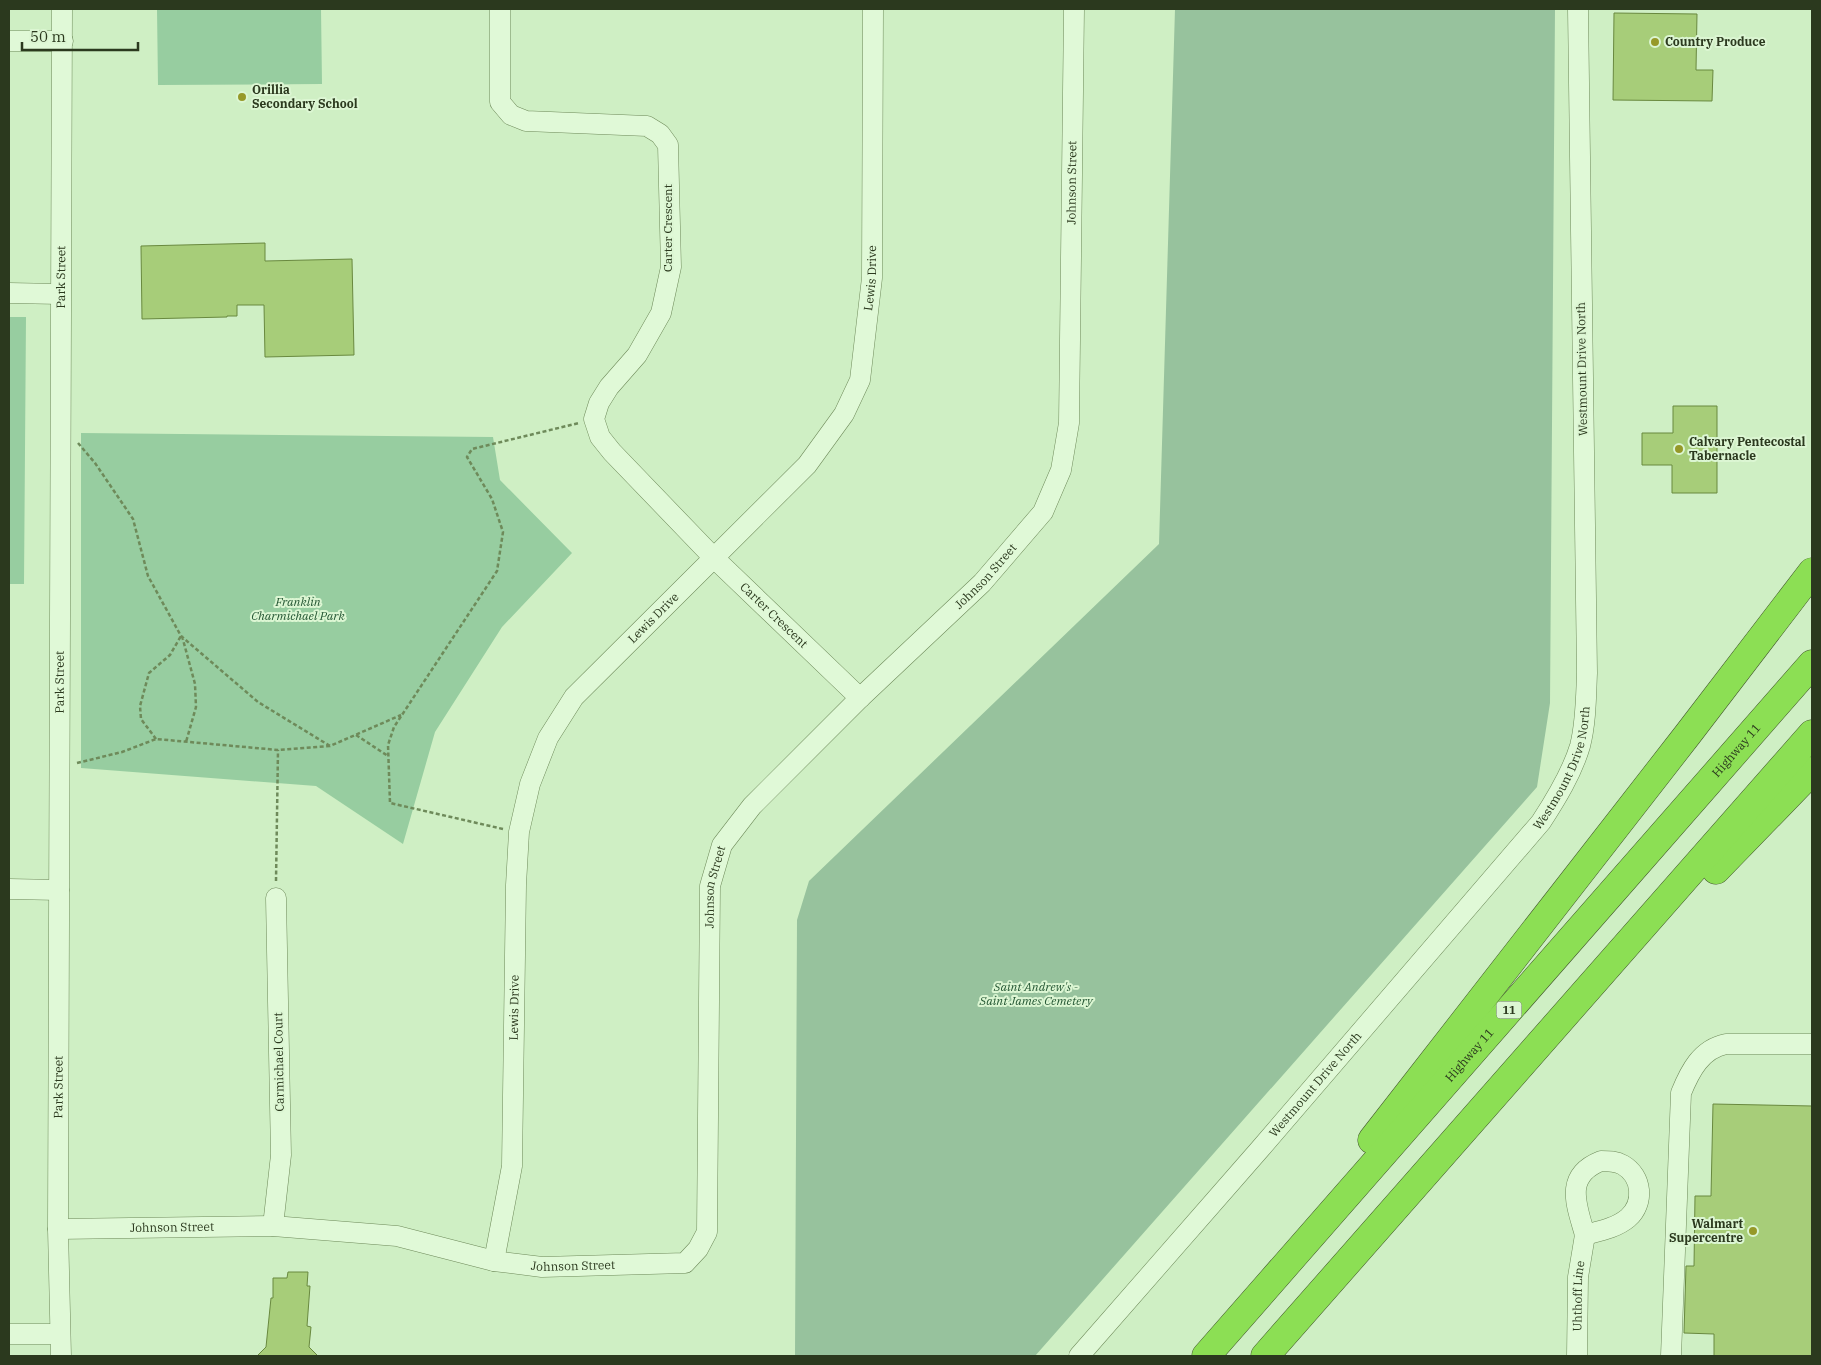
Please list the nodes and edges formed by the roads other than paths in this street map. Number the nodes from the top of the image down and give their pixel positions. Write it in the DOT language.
graph roads {
  1 [pos="62,9"];
  2 [pos="500,9"];
  3 [pos="873,9"];
  4 [pos="1074,9"];
  5 [pos="1578,9"];
  6 [pos="9,40"];
  7 [pos="63,41"];
  8 [pos="9,293"];
  9 [pos="60,294"];
  10 [pos="713,557"];
  11 [pos="1812,572"];
  12 [pos="1812,664"];
  13 [pos="860,698"];
  14 [pos="1812,734"];
  15 [pos="1812,771"];
  16 [pos="9,889"];
  17 [pos="60,890"];
  18 [pos="276,898"];
  19 [pos="1621,953"];
  20 [pos="1812,1044"];
  21 [pos="273,1226"];
  22 [pos="58,1229"];
  23 [pos="1586,1235"];
  24 [pos="494,1261"];
  25 [pos="1273,1279"];
  26 [pos="9,1334"];
  27 [pos="60,1334"];
  28 [pos="61,1356"];
  29 [pos="1079,1356"];
  30 [pos="1206,1356"];
  31 [pos="1265,1356"];
  32 [pos="1577,1356"];
  33 [pos="1671,1356"];
  1 -- 7 [label="street, Park Street"];
  2 -- 10 [label="street, Carter Crescent"];
  3 -- 10 [label="street, Lewis Drive"];
  4 -- 13 [label="street, Johnson Street"];
  5 -- 29 [label="street, Westmount Drive North"];
  6 -- 7 [label="street"];
  7 -- 9 [label="street, Park Street"];
  8 -- 9 [label="street"];
  9 -- 17 [label="street, Park Street"];
  10 -- 13 [label="street, Carter Crescent"];
  10 -- 24 [label="street, Lewis Drive"];
  11 -- 25 [label="highway"];
  12 -- 25 [label="highway, Highway 11 / 11"];
  13 -- 24 [label="street, Johnson Street"];
  14 -- 19 [label="highway"];
  15 -- 19 [label="highway"];
  16 -- 17 [label="street"];
  17 -- 22 [label="street, Park Street"];
  18 -- 21 [label="street, Carmichael Court"];
  19 -- 31 [label="highway"];
  20 -- 33 [label="street"];
  21 -- 22 [label="street, Johnson Street"];
  21 -- 24 [label="street, Johnson Street"];
  22 -- 27 [label="street, Park Street"];
  23 -- 32 [label="street, Uhthoff Line"];
  25 -- 30 [label="highway, Highway 11 / 11"];
  26 -- 27 [label="street"];
  27 -- 28 [label="street, Park Street"];
}
